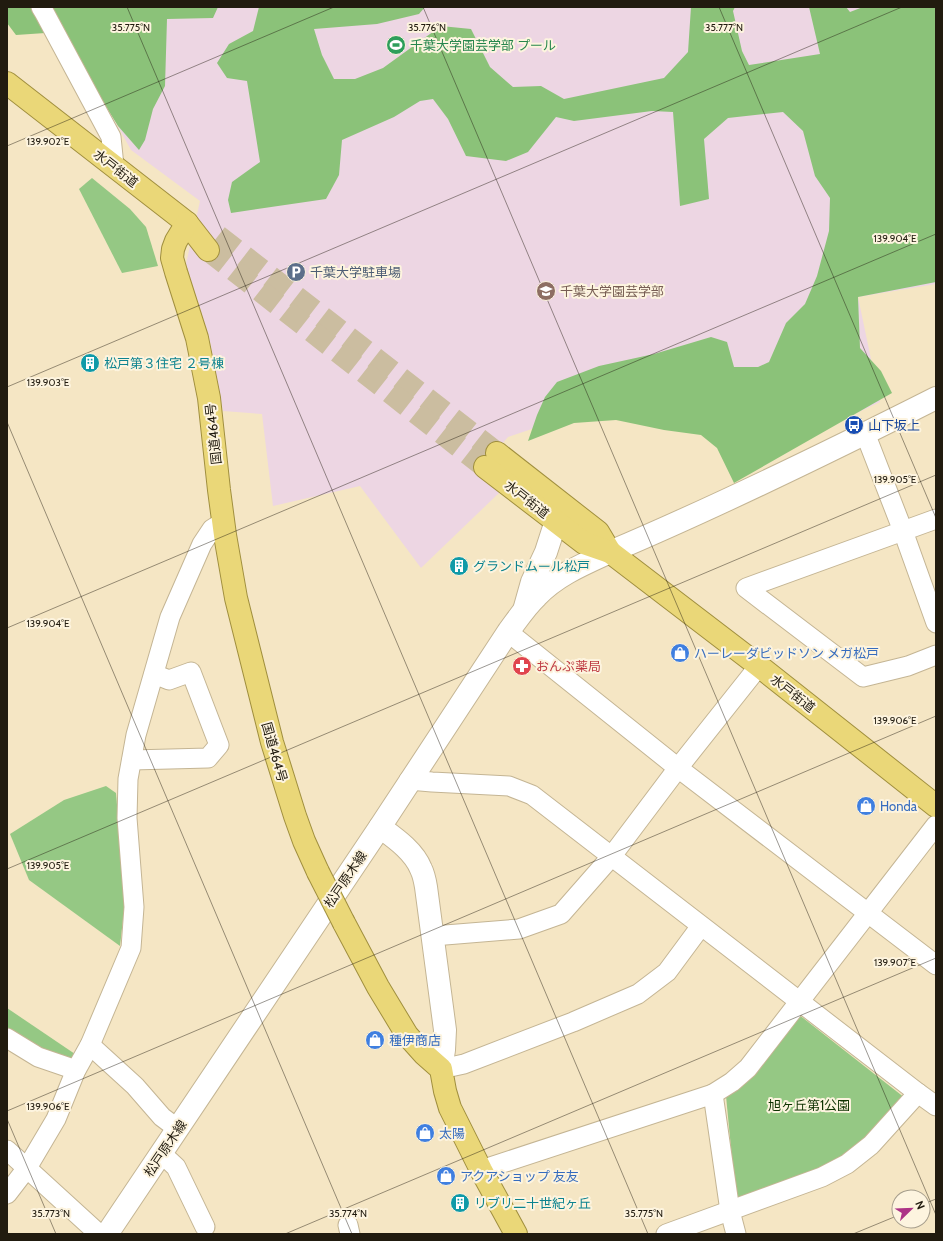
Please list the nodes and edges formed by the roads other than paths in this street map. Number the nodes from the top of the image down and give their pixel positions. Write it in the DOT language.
graph roads {
  1 [pos="40,7"];
  2 [pos="7,83"];
  3 [pos="114,166"];
  4 [pos="187,223"];
  5 [pos="213,243"];
  6 [pos="936,398"];
  7 [pos="866,433"];
  8 [pos="936,519"];
  9 [pos="556,521"];
  10 [pos="224,522"];
  11 [pos="903,531"];
  12 [pos="610,552"];
  13 [pos="524,610"];
  14 [pos="936,624"];
  15 [pos="508,632"];
  16 [pos="936,655"];
  17 [pos="759,666"];
  18 [pos="154,674"];
  19 [pos="132,760"];
  20 [pos="678,768"];
  21 [pos="409,780"];
  22 [pos="936,806"];
  23 [pos="936,825"];
  24 [pos="380,827"];
  25 [pos="611,857"];
  26 [pos="869,913"];
  27 [pos="701,926"];
  28 [pos="433,936"];
  29 [pos="936,965"];
  30 [pos="799,1002"];
  31 [pos="7,1038"];
  32 [pos="93,1039"];
  33 [pos="441,1069"];
  34 [pos="76,1070"];
  35 [pos="918,1093"];
  36 [pos="713,1094"];
  37 [pos="936,1106"];
  38 [pos="178,1129"];
  39 [pos="7,1150"];
  40 [pos="162,1154"];
  41 [pos="27,1168"];
  42 [pos="481,1170"];
  43 [pos="7,1194"];
  44 [pos="730,1211"];
  45 [pos="205,1227"];
  46 [pos="99,1234"];
  47 [pos="107,1234"];
  48 [pos="516,1234"];
  49 [pos="666,1234"];
  50 [pos="736,1234"];
  1 -- 3 [label="street"];
  2 -- 3 [label="highway, 水戸街道"];
  3 -- 4 [label="highway, 水戸街道"];
  4 -- 5 [label="highway, 水戸街道"];
  4 -- 10 [label="highway, 国道464号"];
  6 -- 7 [label="main road, 松戸原木線"];
  7 -- 11 [label="street"];
  7 -- 12 [label="main road, 松戸原木線"];
  8 -- 11 [label="street"];
  9 -- 12 [label="highway, 水戸街道"];
  9 -- 12 [label="highway, 水戸街道"];
  9 -- 13 [label="main road"];
  10 -- 18 [label="street"];
  10 -- 33 [label="highway, 国道464号, bridge"];
  11 -- 14 [label="street"];
  11 -- 16 [label="street"];
  12 -- 13 [label="main road, 松戸原木線"];
  12 -- 17 [label="highway, 水戸街道"];
  13 -- 15 [label="main road, 松戸原木線"];
  15 -- 20 [label="street"];
  15 -- 21 [label="main road, 松戸原木線"];
  17 -- 20 [label="street"];
  17 -- 22 [label="highway, 水戸街道"];
  18 -- 19 [label="street"];
  18 -- 19 [label="street"];
  19 -- 32 [label="street"];
  20 -- 25 [label="street"];
  20 -- 26 [label="street"];
  21 -- 24 [label="main road, 松戸原木線"];
  21 -- 25 [label="street"];
  23 -- 26 [label="street"];
  24 -- 28 [label="main road"];
  24 -- 38 [label="main road, 松戸原木線"];
  25 -- 27 [label="street"];
  25 -- 28 [label="street"];
  26 -- 29 [label="street"];
  26 -- 30 [label="street"];
  27 -- 30 [label="street"];
  27 -- 33 [label="street"];
  28 -- 33 [label="main road"];
  30 -- 35 [label="street"];
  30 -- 36 [label="street"];
  31 -- 34 [label="street"];
  32 -- 34 [label="street"];
  32 -- 38 [label="street"];
  33 -- 42 [label="highway"];
  34 -- 41 [label="street"];
  35 -- 37 [label="street"];
  35 -- 44 [label="street"];
  36 -- 42 [label="street"];
  36 -- 44 [label="street"];
  38 -- 40 [label="main road, 松戸原木線"];
  39 -- 41 [label="street"];
  40 -- 45 [label="street"];
  40 -- 47 [label="main road, 松戸原木線"];
  41 -- 43 [label="street"];
  41 -- 46 [label="street"];
  42 -- 48 [label="highway"];
  44 -- 49 [label="street"];
  44 -- 50 [label="street"];
}
